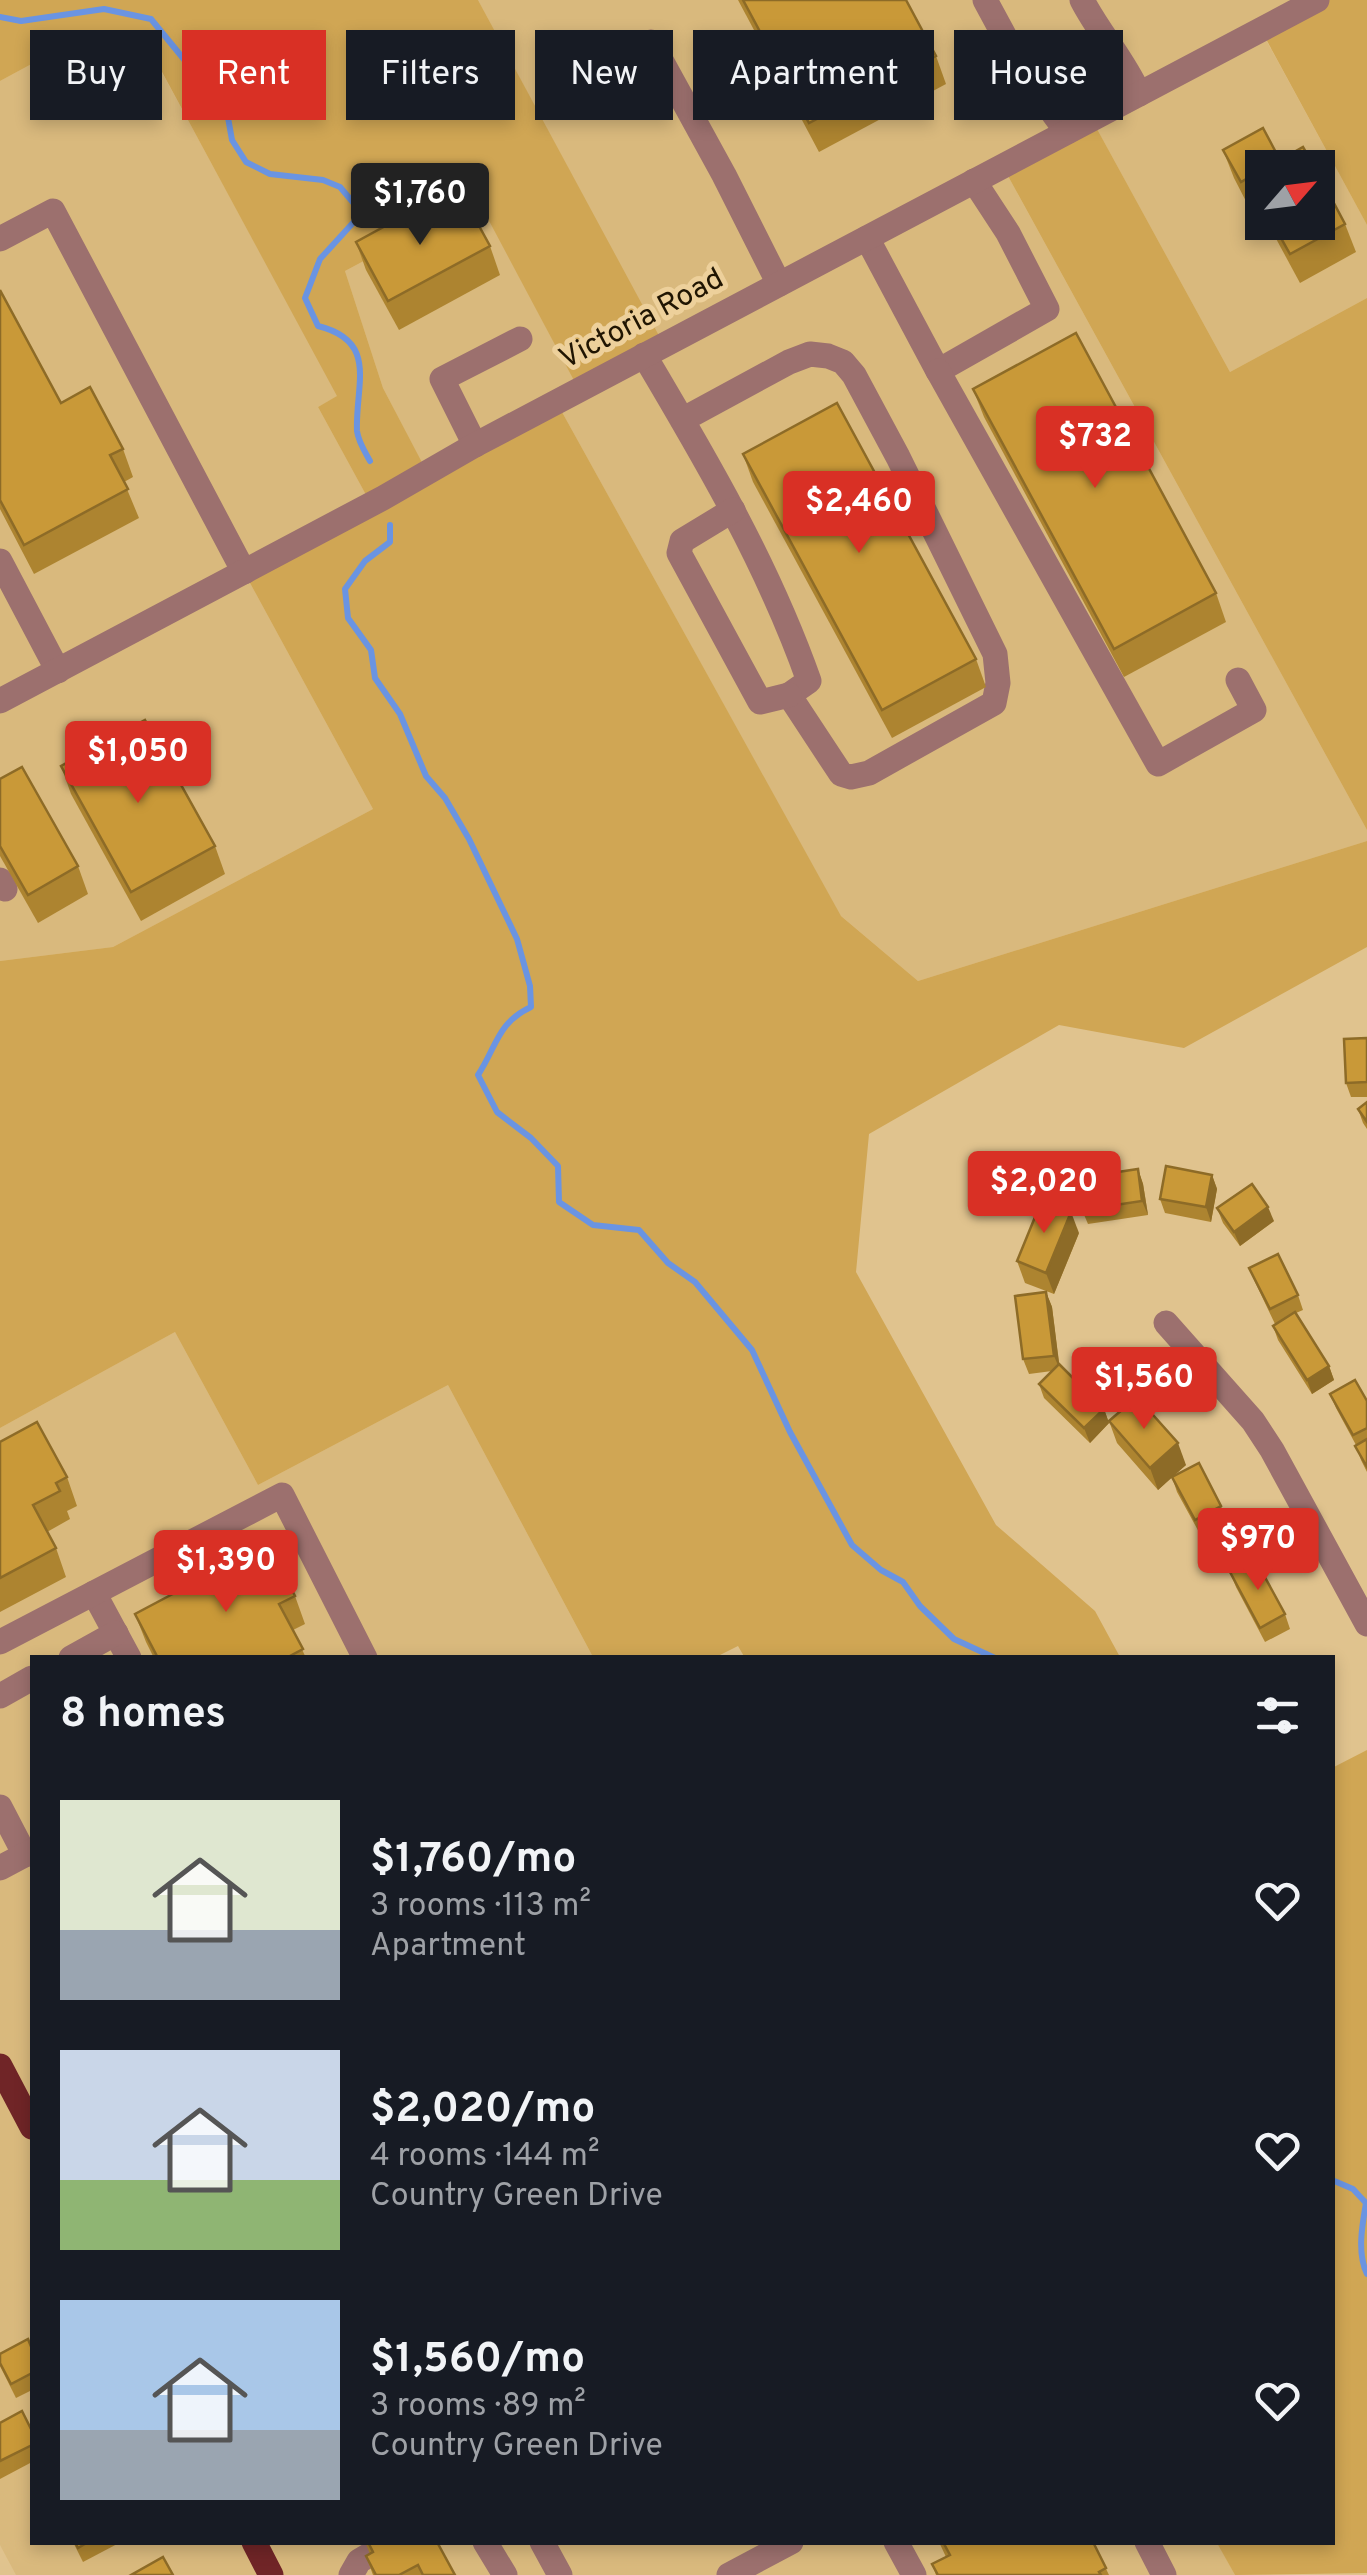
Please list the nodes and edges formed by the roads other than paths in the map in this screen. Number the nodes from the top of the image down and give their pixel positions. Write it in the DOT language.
graph roads {
  1 [pos="985,0"];
  2 [pos="1082,0"];
  3 [pos="1317,0"];
  4 [pos="673,80"];
  5 [pos="1139,94"];
  6 [pos="1067,132"];
  7 [pos="974,182"];
  8 [pos="867,238"];
  9 [pos="0,239"];
  10 [pos="778,284"];
  11 [pos="520,339"];
  12 [pos="644,356"];
  13 [pos="938,371"];
  14 [pos="682,420"];
  15 [pos="475,446"];
  16 [pos="734,510"];
  17 [pos="0,561"];
  18 [pos="244,572"];
  19 [pos="58,670"];
  20 [pos="1238,680"];
  21 [pos="789,696"];
  22 [pos="0,701"];
  23 [pos="1166,1323"];
  24 [pos="1367,1568"];
  25 [pos="1344,1580"];
  26 [pos="94,1593"];
  27 [pos="1367,1624"];
  28 [pos="116,1633"];
  29 [pos="0,1642"];
  30 [pos="76,1655"];
  31 [pos="127,1655"];
  32 [pos="363,1655"];
  33 [pos="30,1679"];
  34 [pos="0,1696"];
  35 [pos="30,1811"];
  36 [pos="4,1816"];
  37 [pos="29,1853"];
  38 [pos="0,1868"];
  39 [pos="2,2077"];
  40 [pos="30,2124"];
  41 [pos="256,2545"];
  42 [pos="487,2545"];
  43 [pos="543,2545"];
  44 [pos="785,2545"];
  45 [pos="898,2545"];
  46 [pos="1148,2545"];
  47 [pos="370,2554"];
  48 [pos="557,2574"];
  49 [pos="271,2575"];
  50 [pos="351,2575"];
  51 [pos="506,2575"];
  52 [pos="729,2575"];
  53 [pos="914,2575"];
  54 [pos="1164,2575"];
  1 -- 6 [label="street"];
  2 -- 5 [label="street"];
  3 -- 5 [label="street, Victoria Road"];
  4 -- 10 [label="street"];
  5 -- 6 [label="street, Victoria Road"];
  6 -- 7 [label="street, Victoria Road"];
  7 -- 8 [label="street, Victoria Road"];
  7 -- 13 [label="street"];
  8 -- 10 [label="street, Victoria Road"];
  8 -- 13 [label="street"];
  9 -- 18 [label="street"];
  10 -- 12 [label="street, Victoria Road"];
  11 -- 15 [label="street"];
  12 -- 14 [label="street"];
  12 -- 15 [label="street, Victoria Road"];
  13 -- 20 [label="street"];
  14 -- 16 [label="street"];
  14 -- 21 [label="street"];
  15 -- 18 [label="street, Victoria Road"];
  16 -- 21 [label="street"];
  16 -- 21 [label="street"];
  17 -- 19 [label="street"];
  18 -- 19 [label="street, Victoria Road"];
  19 -- 22 [label="street, Victoria Road"];
  23 -- 25 [label="street"];
  24 -- 25 [label="street"];
  25 -- 27 [label="street"];
  26 -- 28 [label="street"];
  26 -- 29 [label="street"];
  26 -- 32 [label="street"];
  28 -- 30 [label="street"];
  28 -- 31 [label="street"];
  33 -- 34 [label="street"];
  35 -- 36 [label="street"];
  36 -- 37 [label="street"];
  37 -- 38 [label="street"];
  39 -- 40 [label="main road"];
  41 -- 49 [label="main road"];
  42 -- 51 [label="street"];
  43 -- 48 [label="street"];
  44 -- 52 [label="street"];
  45 -- 53 [label="street"];
  46 -- 54 [label="street"];
  47 -- 50 [label="street"];
}
